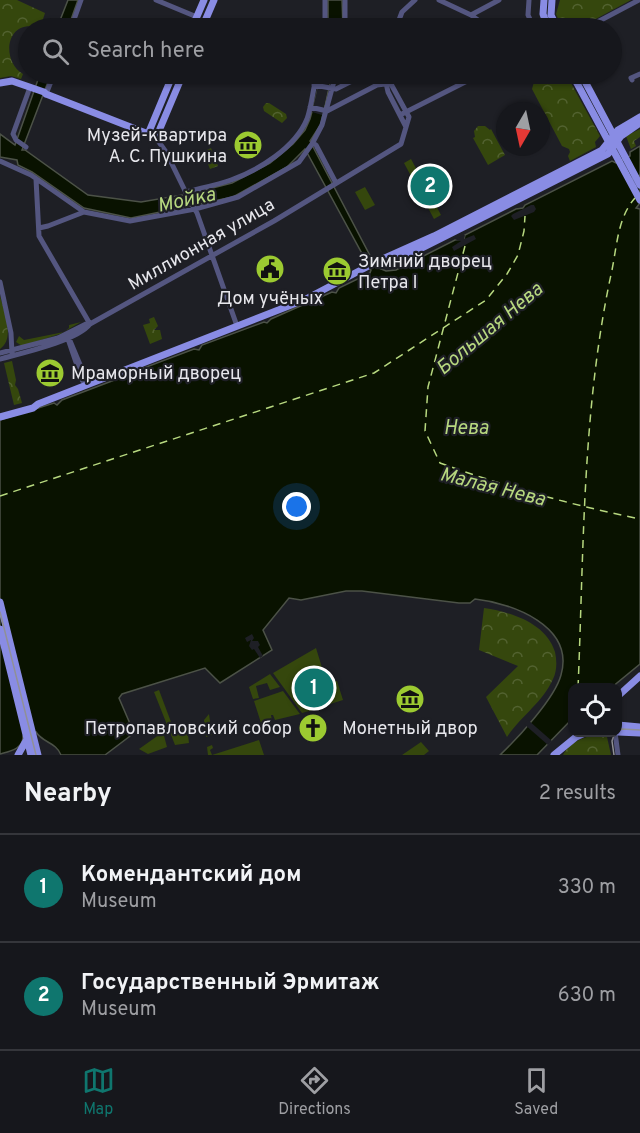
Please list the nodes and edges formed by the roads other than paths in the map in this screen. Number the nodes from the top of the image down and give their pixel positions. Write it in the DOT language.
graph roads {
  1 [pos="81,0"];
  2 [pos="156,0"];
  3 [pos="204,0"];
  4 [pos="214,0"];
  5 [pos="325,0"];
  6 [pos="345,0"];
  7 [pos="415,0"];
  8 [pos="439,0"];
  9 [pos="499,0"];
  10 [pos="529,0"];
  11 [pos="544,0"];
  12 [pos="552,0"];
  13 [pos="639,0"];
  14 [pos="471,15"];
  15 [pos="197,17"];
  16 [pos="74,18"];
  17 [pos="206,18"];
  18 [pos="325,18"];
  19 [pos="345,18"];
  20 [pos="400,18"];
  21 [pos="475,18"];
  22 [pos="529,18"];
  23 [pos="544,18"];
  24 [pos="552,18"];
  25 [pos="605,18"];
  26 [pos="640,74"];
  27 [pos="632,80"];
  28 [pos="18,84"];
  29 [pos="19,84"];
  30 [pos="49,84"];
  31 [pos="169,84"];
  32 [pos="179,84"];
  33 [pos="332,84"];
  34 [pos="348,84"];
  35 [pos="385,84"];
  36 [pos="391,84"];
  37 [pos="462,84"];
  38 [pos="578,84"];
  39 [pos="586,84"];
  40 [pos="0,85"];
  41 [pos="316,85"];
  42 [pos="330,88"];
  43 [pos="32,90"];
  44 [pos="44,94"];
  45 [pos="311,107"];
  46 [pos="325,110"];
  47 [pos="403,114"];
  48 [pos="640,117"];
  49 [pos="153,123"];
  50 [pos="640,123"];
  51 [pos="161,127"];
  52 [pos="148,134"];
  53 [pos="156,138"];
  54 [pos="614,141"];
  55 [pos="313,144"];
  56 [pos="25,146"];
  57 [pos="623,159"];
  58 [pos="0,161"];
  59 [pos="36,179"];
  60 [pos="334,184"];
  61 [pos="640,185"];
  62 [pos="187,194"];
  63 [pos="640,200"];
  64 [pos="194,207"];
  65 [pos="84,212"];
  66 [pos="39,228"];
  67 [pos="212,256"];
  68 [pos="0,282"];
  69 [pos="90,324"];
  70 [pos="237,326"];
  71 [pos="68,337"];
  72 [pos="0,353"];
  73 [pos="12,353"];
  74 [pos="0,359"];
  75 [pos="86,385"];
  76 [pos="0,414"];
  77 [pos="0,603"];
  78 [pos="0,629"];
  79 [pos="640,676"];
  80 [pos="622,692"];
  81 [pos="622,725"];
  82 [pos="640,727"];
  83 [pos="622,732"];
  84 [pos="640,733"];
  85 [pos="29,736"];
  86 [pos="571,737"];
  87 [pos="571,737"];
  88 [pos="616,737"];
  89 [pos="18,755"];
  90 [pos="31,755"];
  91 [pos="38,755"];
  92 [pos="549,755"];
  93 [pos="554,755"];
  94 [pos="618,755"];
  1 -- 16 [label="street"];
  2 -- 15 [label="street"];
  3 -- 15 [label="main road"];
  4 -- 17 [label="main road"];
  5 -- 18 [label="street"];
  6 -- 19 [label="street"];
  7 -- 20 [label="street"];
  8 -- 14 [label="street"];
  9 -- 14 [label="street"];
  10 -- 22 [label="street"];
  11 -- 23 [label="main road"];
  12 -- 24 [label="main road"];
  13 -- 25 [label="street"];
  14 -- 21 [label="street"];
  26 -- 27 [label="street"];
  28 -- 40 [label="main road"];
  29 -- 43 [label="main road"];
  30 -- 44 [label="street"];
  31 -- 49 [label="main road"];
  32 -- 51 [label="main road"];
  33 -- 42 [label="street"];
  34 -- 42 [label="street"];
  35 -- 46 [label="street"];
  35 -- 47 [label="street"];
  36 -- 47 [label="street"];
  37 -- 47 [label="street"];
  38 -- 54 [label="main road"];
  39 -- 54 [label="main road"];
  41 -- 42 [label="street"];
  41 -- 45 [label="street"];
  42 -- 46 [label="street"];
  43 -- 44 [label="main road"];
  43 -- 56 [label="street"];
  44 -- 52 [label="main road"];
  45 -- 46 [label="street"];
  45 -- 62 [label="street"];
  46 -- 55 [label="street"];
  47 -- 60 [label="street"];
  48 -- 54 [label="main road"];
  49 -- 51 [label="main road"];
  49 -- 52 [label="main road"];
  50 -- 54 [label="main road"];
  51 -- 53 [label="main road"];
  52 -- 53 [label="main road"];
  53 -- 62 [label="street"];
  54 -- 57 [label="main road"];
  54 -- 70 [label="main road"];
  55 -- 60 [label="street"];
  55 -- 64 [label="street"];
  57 -- 61 [label="main road"];
  57 -- 63 [label="main road"];
  58 -- 59 [label="street"];
  59 -- 65 [label="street"];
  59 -- 66 [label="street"];
  60 -- 67 [label="street, Миллионная улица"];
  62 -- 64 [label="street"];
  64 -- 65 [label="street"];
  64 -- 67 [label="street"];
  65 -- 66 [label="street"];
  66 -- 69 [label="street"];
  67 -- 69 [label="street, Миллионная улица"];
  67 -- 70 [label="street"];
  68 -- 73 [label="street"];
  69 -- 71 [label="street, Миллионная улица"];
  70 -- 75 [label="main road"];
  71 -- 73 [label="street, Миллионная улица"];
  71 -- 75 [label="street"];
  72 -- 73 [label="street, Миллионная улица"];
  73 -- 74 [label="street, Миллионная улица"];
  75 -- 76 [label="main road"];
  77 -- 85 [label="main road"];
  78 -- 85 [label="main road"];
  79 -- 80 [label="main road"];
  81 -- 82 [label="main road"];
  83 -- 84 [label="main road"];
  85 -- 89 [label="main road"];
  85 -- 90 [label="main road"];
  85 -- 91 [label="main road"];
  86 -- 92 [label="main road"];
  87 -- 93 [label="main road"];
  88 -- 94 [label="street"];
}
